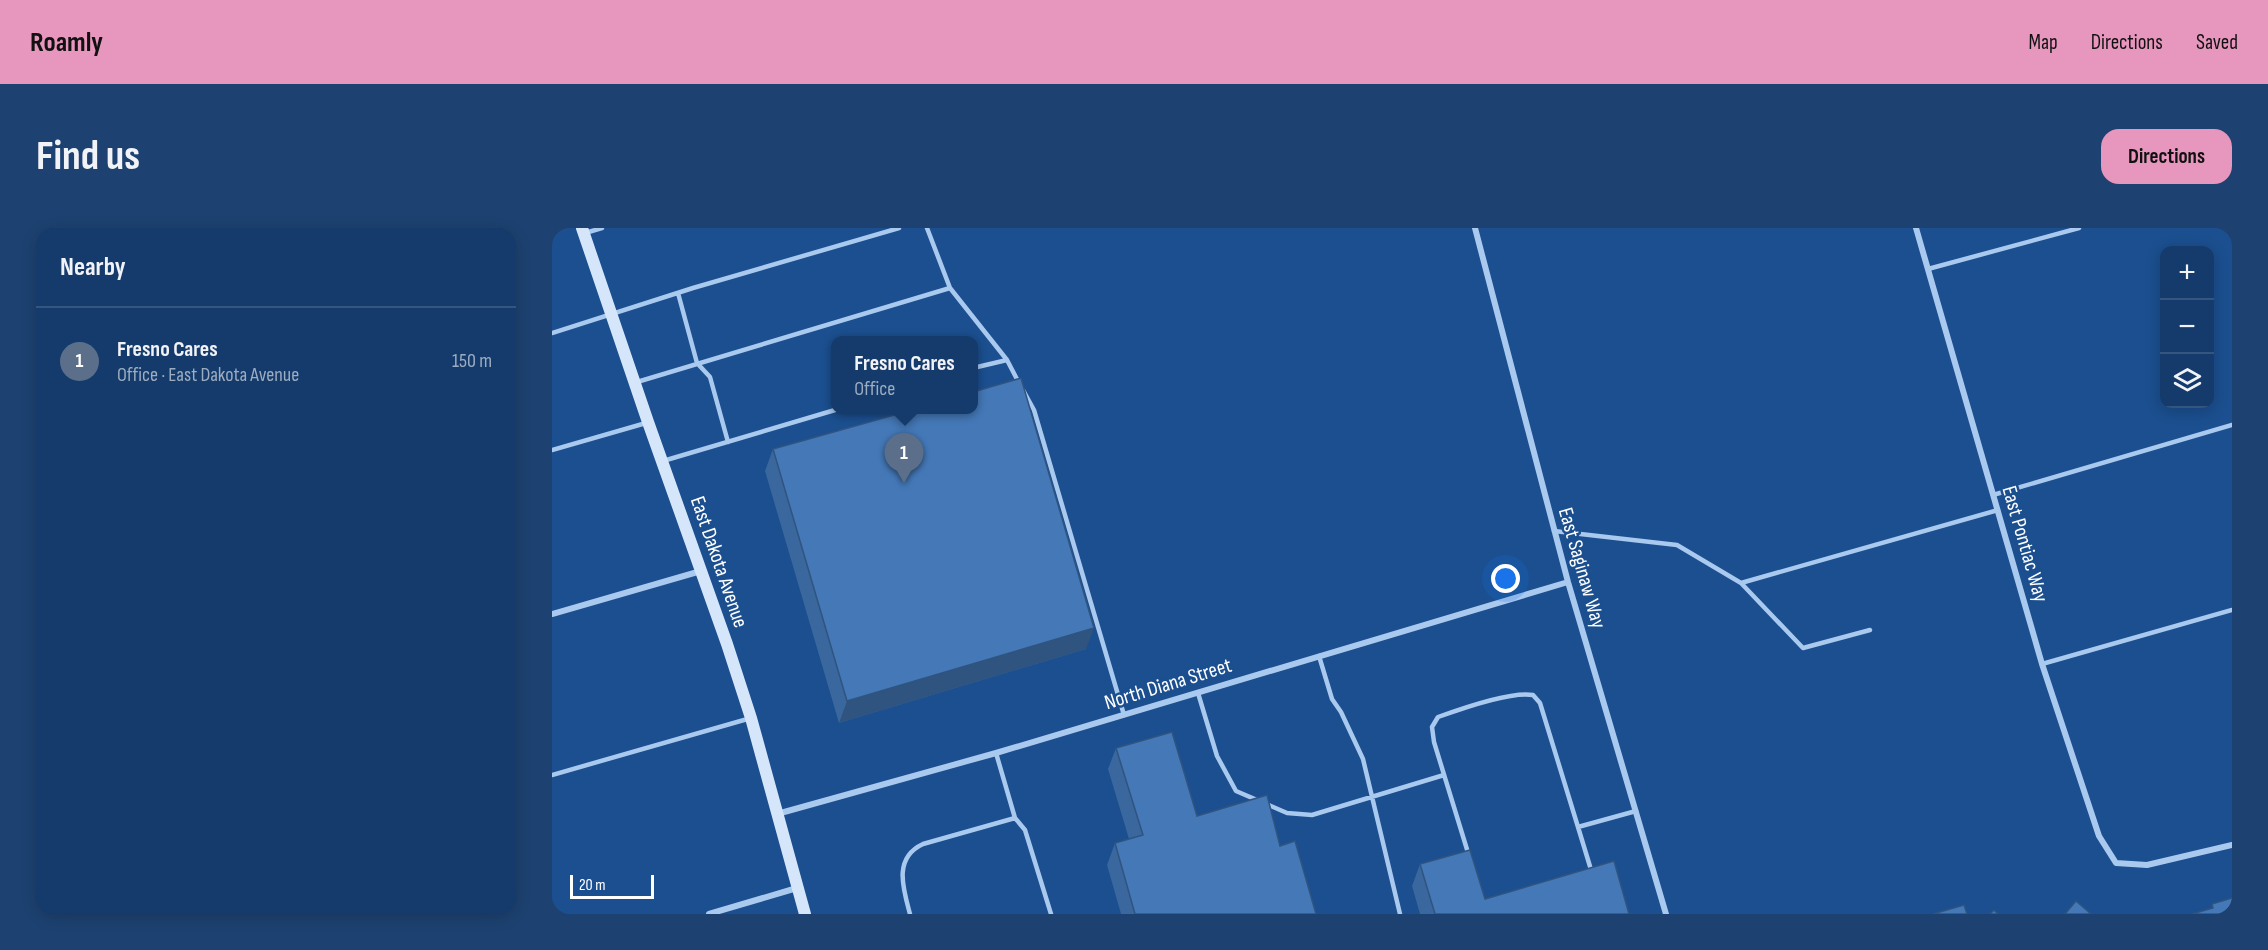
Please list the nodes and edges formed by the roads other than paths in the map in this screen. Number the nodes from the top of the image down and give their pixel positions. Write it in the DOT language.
graph roads {
  1 [pos="602,228"];
  2 [pos="899,228"];
  3 [pos="927,228"];
  4 [pos="1475,228"];
  5 [pos="1916,228"];
  6 [pos="2079,228"];
  7 [pos="583,231"];
  8 [pos="1928,269"];
  9 [pos="950,288"];
  10 [pos="678,293"];
  11 [pos="611,314"];
  12 [pos="552,333"];
  13 [pos="1007,360"];
  14 [pos="697,363"];
  15 [pos="978,367"];
  16 [pos="635,383"];
  17 [pos="831,411"];
  18 [pos="648,422"];
  19 [pos="2232,425"];
  20 [pos="728,442"];
  21 [pos="552,450"];
  22 [pos="663,461"];
  23 [pos="1993,495"];
  24 [pos="1998,510"];
  25 [pos="1554,531"];
  26 [pos="702,571"];
  27 [pos="1568,582"];
  28 [pos="1741,583"];
  29 [pos="2232,610"];
  30 [pos="552,614"];
  31 [pos="1870,630"];
  32 [pos="1319,656"];
  33 [pos="2042,664"];
  34 [pos="1197,693"];
  35 [pos="1125,715"];
  36 [pos="751,718"];
  37 [pos="996,753"];
  38 [pos="552,775"];
  39 [pos="1444,775"];
  40 [pos="1372,797"];
  41 [pos="1636,811"];
  42 [pos="776,814"];
  43 [pos="1015,818"];
  44 [pos="1578,827"];
  45 [pos="2232,845"];
  46 [pos="1472,866"];
  47 [pos="1593,878"];
  48 [pos="797,888"];
  49 [pos="709,914"];
  50 [pos="805,914"];
  51 [pos="910,914"];
  52 [pos="1051,914"];
  53 [pos="1400,914"];
  54 [pos="1666,914"];
  1 -- 7 [label="lane"];
  2 -- 10 [label="lane"];
  3 -- 9 [label="lane"];
  4 -- 25 [label="street, East Saginaw Way"];
  5 -- 8 [label="street, East Pontiac Way"];
  6 -- 8 [label="lane"];
  7 -- 11 [label="street, East Dakota Avenue"];
  8 -- 23 [label="street, East Pontiac Way"];
  9 -- 13 [label="lane"];
  9 -- 14 [label="lane"];
  10 -- 11 [label="lane"];
  10 -- 14 [label="lane"];
  11 -- 12 [label="lane"];
  11 -- 16 [label="street, East Dakota Avenue"];
  13 -- 15 [label="lane"];
  13 -- 35 [label="lane"];
  14 -- 16 [label="lane"];
  14 -- 20 [label="lane"];
  16 -- 18 [label="street, East Dakota Avenue"];
  17 -- 20 [label="lane"];
  18 -- 21 [label="lane"];
  18 -- 22 [label="street, East Dakota Avenue"];
  19 -- 23 [label="lane"];
  20 -- 22 [label="lane"];
  22 -- 26 [label="street, East Dakota Avenue"];
  23 -- 24 [label="street, East Pontiac Way"];
  24 -- 28 [label="lane"];
  24 -- 33 [label="street, East Pontiac Way"];
  25 -- 27 [label="street, East Saginaw Way"];
  25 -- 28 [label="lane"];
  26 -- 30 [label="street"];
  26 -- 36 [label="street, East Dakota Avenue"];
  27 -- 32 [label="street, North Diana Street"];
  27 -- 41 [label="street, East Saginaw Way"];
  28 -- 31 [label="lane"];
  29 -- 33 [label="lane"];
  32 -- 34 [label="street, North Diana Street"];
  32 -- 40 [label="lane"];
  33 -- 45 [label="street, East Pontiac Way"];
  34 -- 35 [label="street, North Diana Street"];
  34 -- 40 [label="lane"];
  35 -- 37 [label="street, North Diana Street"];
  36 -- 38 [label="lane"];
  36 -- 42 [label="street, East Dakota Avenue"];
  37 -- 42 [label="street, North Diana Street"];
  37 -- 43 [label="lane"];
  39 -- 40 [label="lane"];
  39 -- 44 [label="lane"];
  39 -- 46 [label="lane"];
  40 -- 53 [label="lane"];
  41 -- 44 [label="lane"];
  41 -- 54 [label="street, East Saginaw Way"];
  42 -- 48 [label="street, East Dakota Avenue"];
  43 -- 51 [label="lane"];
  43 -- 52 [label="lane"];
  44 -- 47 [label="lane"];
  48 -- 49 [label="street"];
  48 -- 50 [label="street, East Dakota Avenue"];
}
